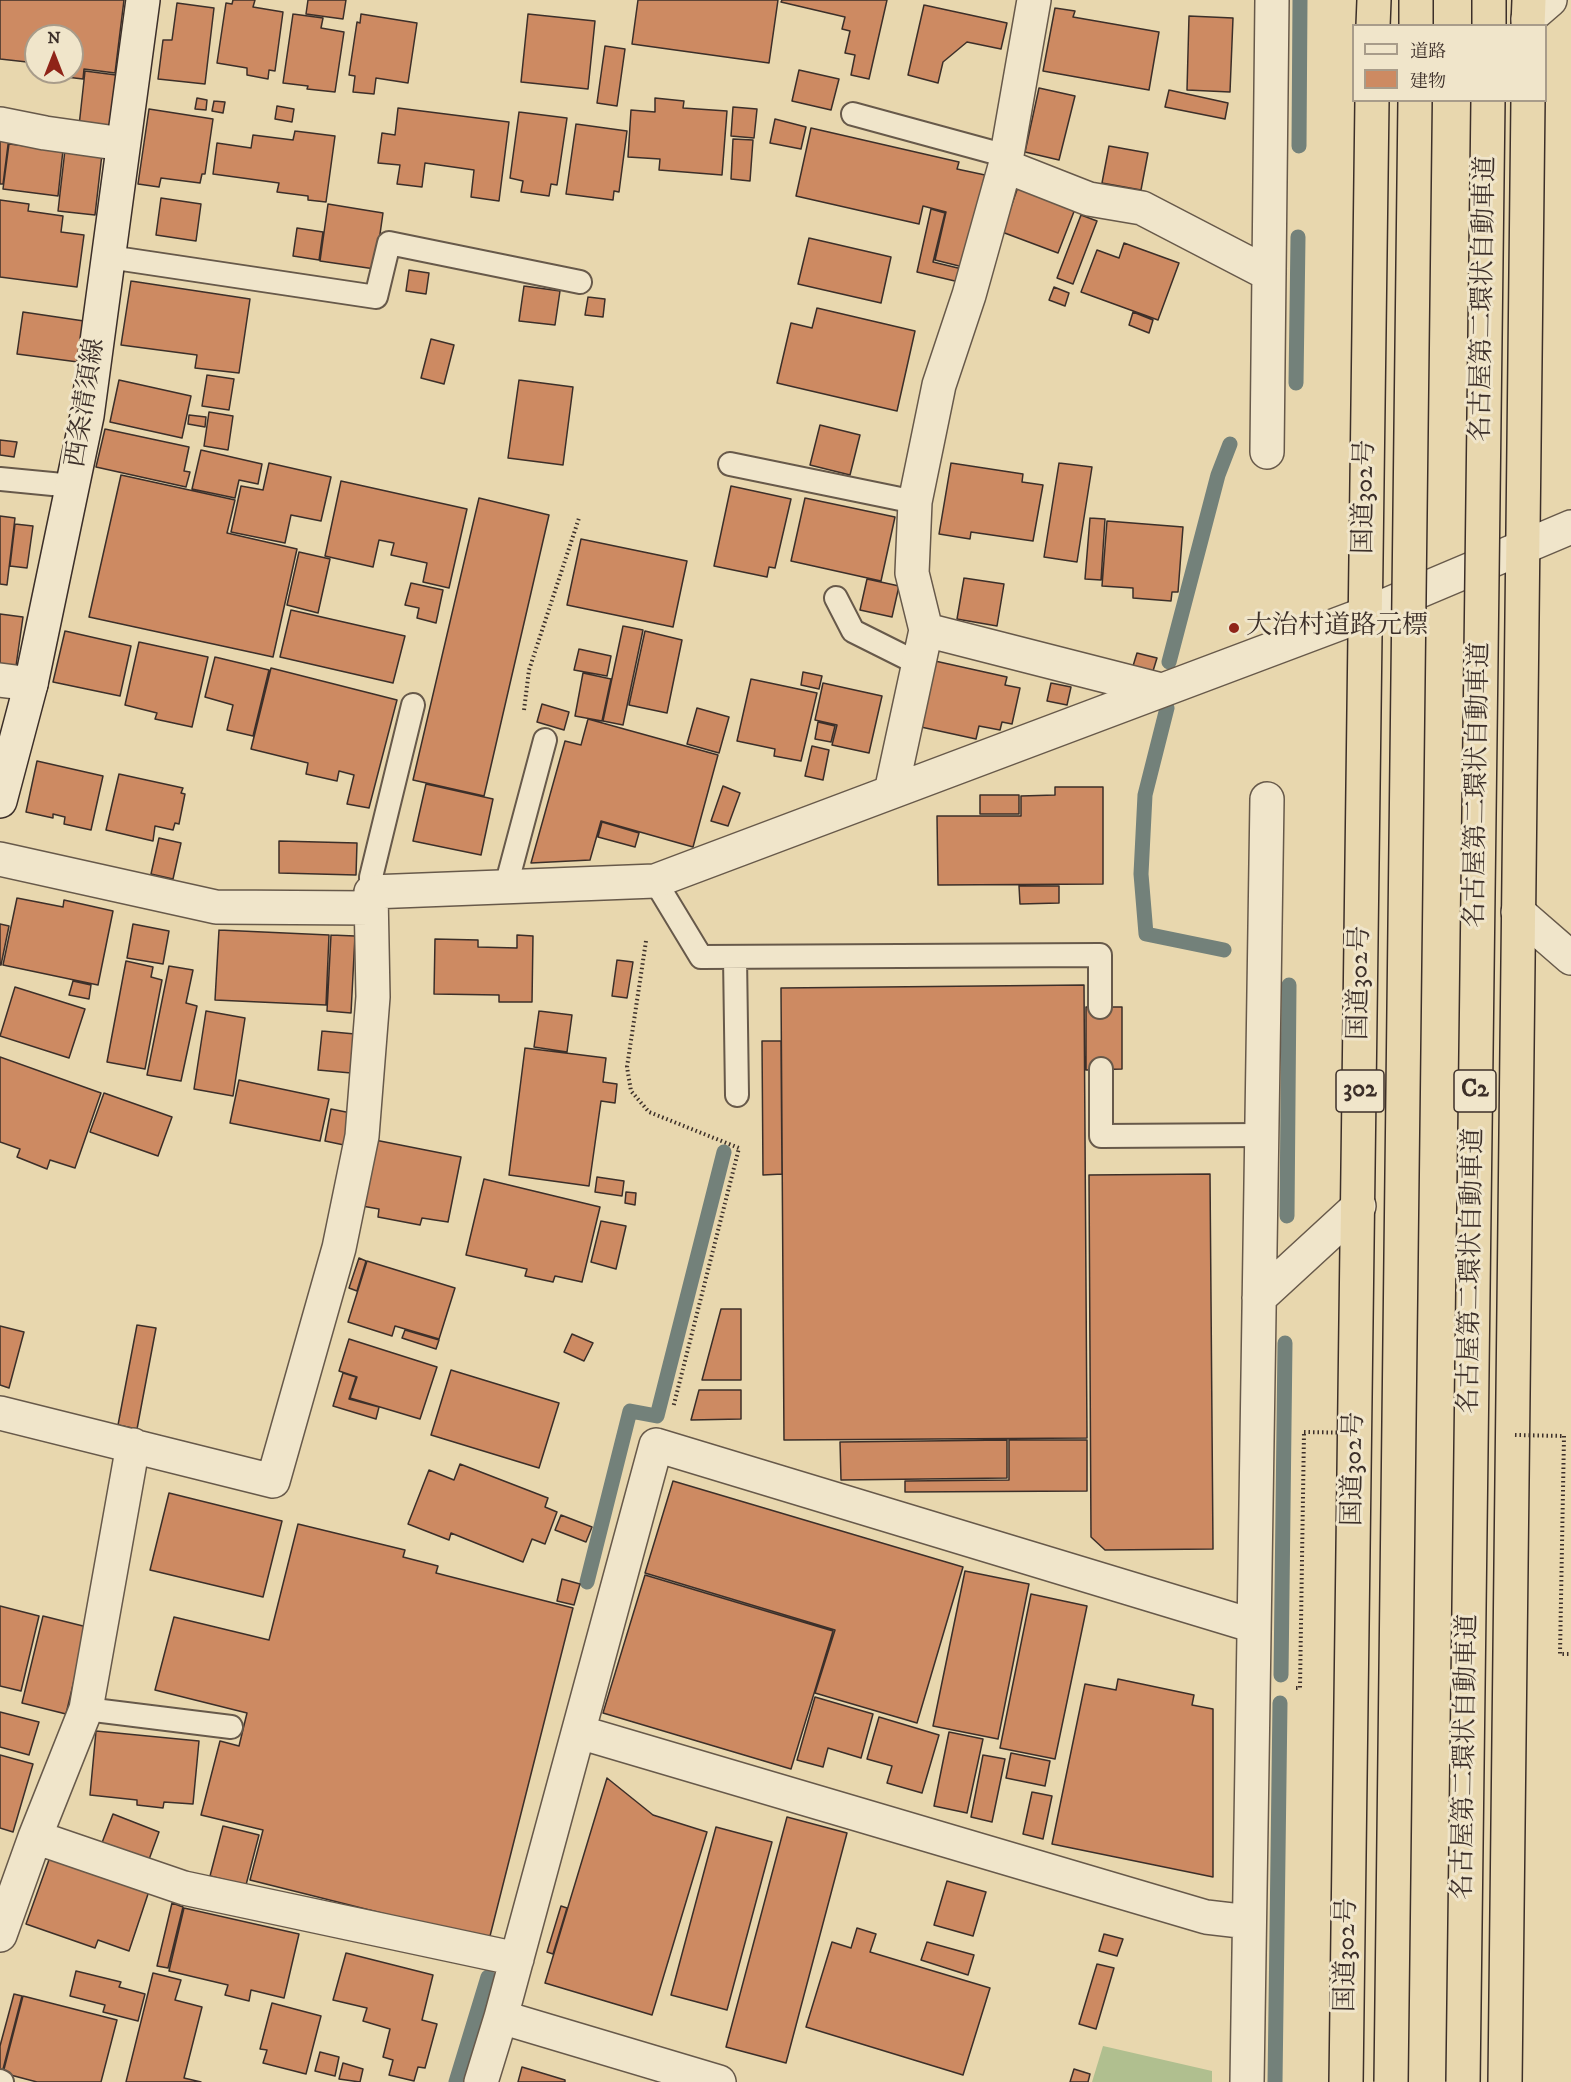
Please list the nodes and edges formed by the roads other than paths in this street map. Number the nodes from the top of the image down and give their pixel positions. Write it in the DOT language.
graph roads {
  1 [pos="143,0"];
  2 [pos="1034,0"];
  3 [pos="1272,0"];
  4 [pos="1374,0"];
  5 [pos="1416,0"];
  6 [pos="1489,0"];
  7 [pos="1373,24"];
  8 [pos="1416,24"];
  9 [pos="1489,24"];
  10 [pos="1372,102"];
  11 [pos="1415,102"];
  12 [pos="1488,102"];
  13 [pos="1528,102"];
  14 [pos="853,114"];
  15 [pos="0,124"];
  16 [pos="123,144"];
  17 [pos="1006,161"];
  18 [pos="109,257"];
  19 [pos="1269,274"];
  20 [pos="580,282"];
  21 [pos="1267,452"];
  22 [pos="730,464"];
  23 [pos="0,479"];
  24 [pos="73,486"];
  25 [pos="915,502"];
  26 [pos="1571,527"];
  27 [pos="1522,547"];
  28 [pos="836,598"];
  29 [pos="1365,614"];
  30 [pos="926,630"];
  31 [pos="919,664"];
  32 [pos="16,682"];
  33 [pos="1161,690"];
  34 [pos="413,705"];
  35 [pos="545,740"];
  36 [pos="891,792"];
  37 [pos="1267,799"];
  38 [pos="0,801"];
  39 [pos="0,859"];
  40 [pos="655,881"];
  41 [pos="506,886"];
  42 [pos="371,900"];
  43 [pos="1518,912"];
  44 [pos="735,957"];
  45 [pos="1571,957"];
  46 [pos="1100,1007"];
  47 [pos="1101,1069"];
  48 [pos="737,1095"];
  49 [pos="1262,1135"];
  50 [pos="1359,1206"];
  51 [pos="1259,1298"];
  52 [pos="0,1413"];
  53 [pos="134,1445"];
  54 [pos="1254,1626"];
  55 [pos="86,1709"];
  56 [pos="231,1727"];
  57 [pos="579,1732"];
  58 [pos="35,1837"];
  59 [pos="1249,1922"];
  60 [pos="0,1935"];
  61 [pos="517,1959"];
  62 [pos="501,2017"];
  63 [pos="482,2082"];
  64 [pos="719,2082"];
  65 [pos="1247,2082"];
  66 [pos="1346,2082"];
  67 [pos="1390,2082"];
  68 [pos="1463,2082"];
  69 [pos="1505,2082"];
  1 -- 16 [label="street, 西条清須線"];
  2 -- 17 [label="street"];
  3 -- 19 [label="street"];
  4 -- 7 [label="highway"];
  5 -- 8 [label="highway"];
  6 -- 9 [label="highway"];
  10 -- 29 [label="highway, 国道302号 / 302"];
  11 -- 67 [label="highway, bridge"];
  12 -- 68 [label="highway, 名古屋第二環状自動車道 / C2, bridge"];
  13 -- 27 [label="highway"];
  14 -- 17 [label="lane"];
  15 -- 16 [label="street"];
  16 -- 18 [label="street, 西条清須線"];
  17 -- 19 [label="street"];
  17 -- 25 [label="street"];
  18 -- 20 [label="lane"];
  18 -- 24 [label="street, 西条清須線"];
  19 -- 21 [label="street"];
  22 -- 25 [label="lane"];
  23 -- 24 [label="lane"];
  24 -- 32 [label="street, 西条清須線"];
  25 -- 30 [label="street"];
  26 -- 27 [label="street"];
  27 -- 29 [label="street"];
  27 -- 43 [label="highway"];
  28 -- 31 [label="lane"];
  29 -- 33 [label="street"];
  29 -- 50 [label="highway, 国道302号 / 302"];
  30 -- 31 [label="street"];
  30 -- 33 [label="street"];
  31 -- 36 [label="street"];
  32 -- 38 [label="street, 西条清須線"];
  33 -- 36 [label="street"];
  34 -- 42 [label="lane"];
  35 -- 41 [label="lane"];
  36 -- 40 [label="street"];
  37 -- 49 [label="street"];
  39 -- 42 [label="street"];
  40 -- 41 [label="street"];
  40 -- 44 [label="lane"];
  41 -- 42 [label="street"];
  42 -- 53 [label="street"];
  43 -- 45 [label="street"];
  43 -- 69 [label="highway"];
  44 -- 46 [label="lane"];
  44 -- 48 [label="lane"];
  47 -- 49 [label="lane"];
  49 -- 51 [label="street"];
  50 -- 51 [label="street"];
  50 -- 66 [label="highway, 国道302号 / 302"];
  51 -- 54 [label="street"];
  52 -- 53 [label="street"];
  53 -- 55 [label="street"];
  54 -- 57 [label="street"];
  54 -- 59 [label="street"];
  55 -- 56 [label="lane"];
  55 -- 58 [label="street"];
  57 -- 59 [label="street"];
  57 -- 61 [label="street"];
  58 -- 60 [label="street"];
  58 -- 61 [label="street"];
  59 -- 65 [label="street"];
  61 -- 62 [label="street"];
  62 -- 63 [label="street"];
  62 -- 64 [label="street"];
}
